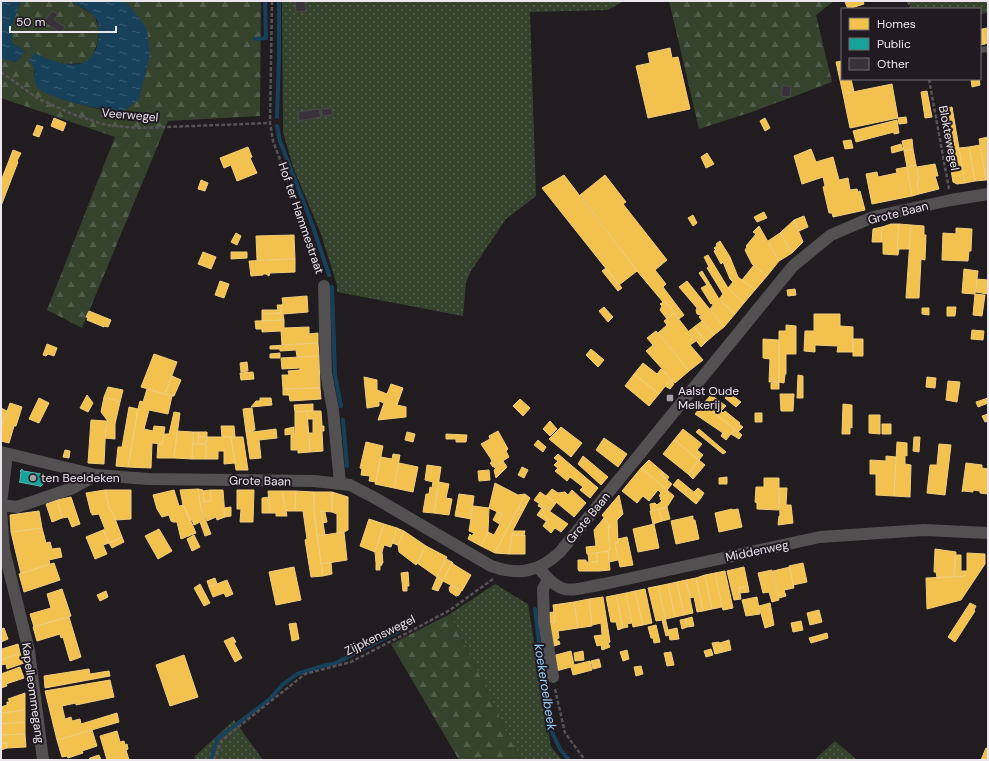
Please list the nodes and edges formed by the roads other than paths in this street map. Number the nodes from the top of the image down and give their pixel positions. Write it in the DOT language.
graph roads {
  1 [pos="988,194"];
  2 [pos="324,286"];
  3 [pos="4,453"];
  4 [pos="96,475"];
  5 [pos="340,483"];
  6 [pos="1,505"];
  7 [pos="1,510"];
  8 [pos="988,533"];
  9 [pos="538,567"];
  10 [pos="4,571"];
  11 [pos="548,580"];
  12 [pos="552,677"];
  13 [pos="41,760"];
  1 -- 9 [label="street, Grote Baan"];
  2 -- 5 [label="street, Hof ter Hammestraat"];
  3 -- 4 [label="street, Grote Baan"];
  3 -- 6 [label="street"];
  4 -- 5 [label="street, Grote Baan"];
  4 -- 6 [label="street"];
  5 -- 9 [label="street, Grote Baan"];
  7 -- 10 [label="street, Kapelleommegang"];
  8 -- 11 [label="street, Middenweg"];
  9 -- 11 [label="street, Middenweg"];
  10 -- 13 [label="street, Kapelleommegang"];
  11 -- 12 [label="street"];
}
